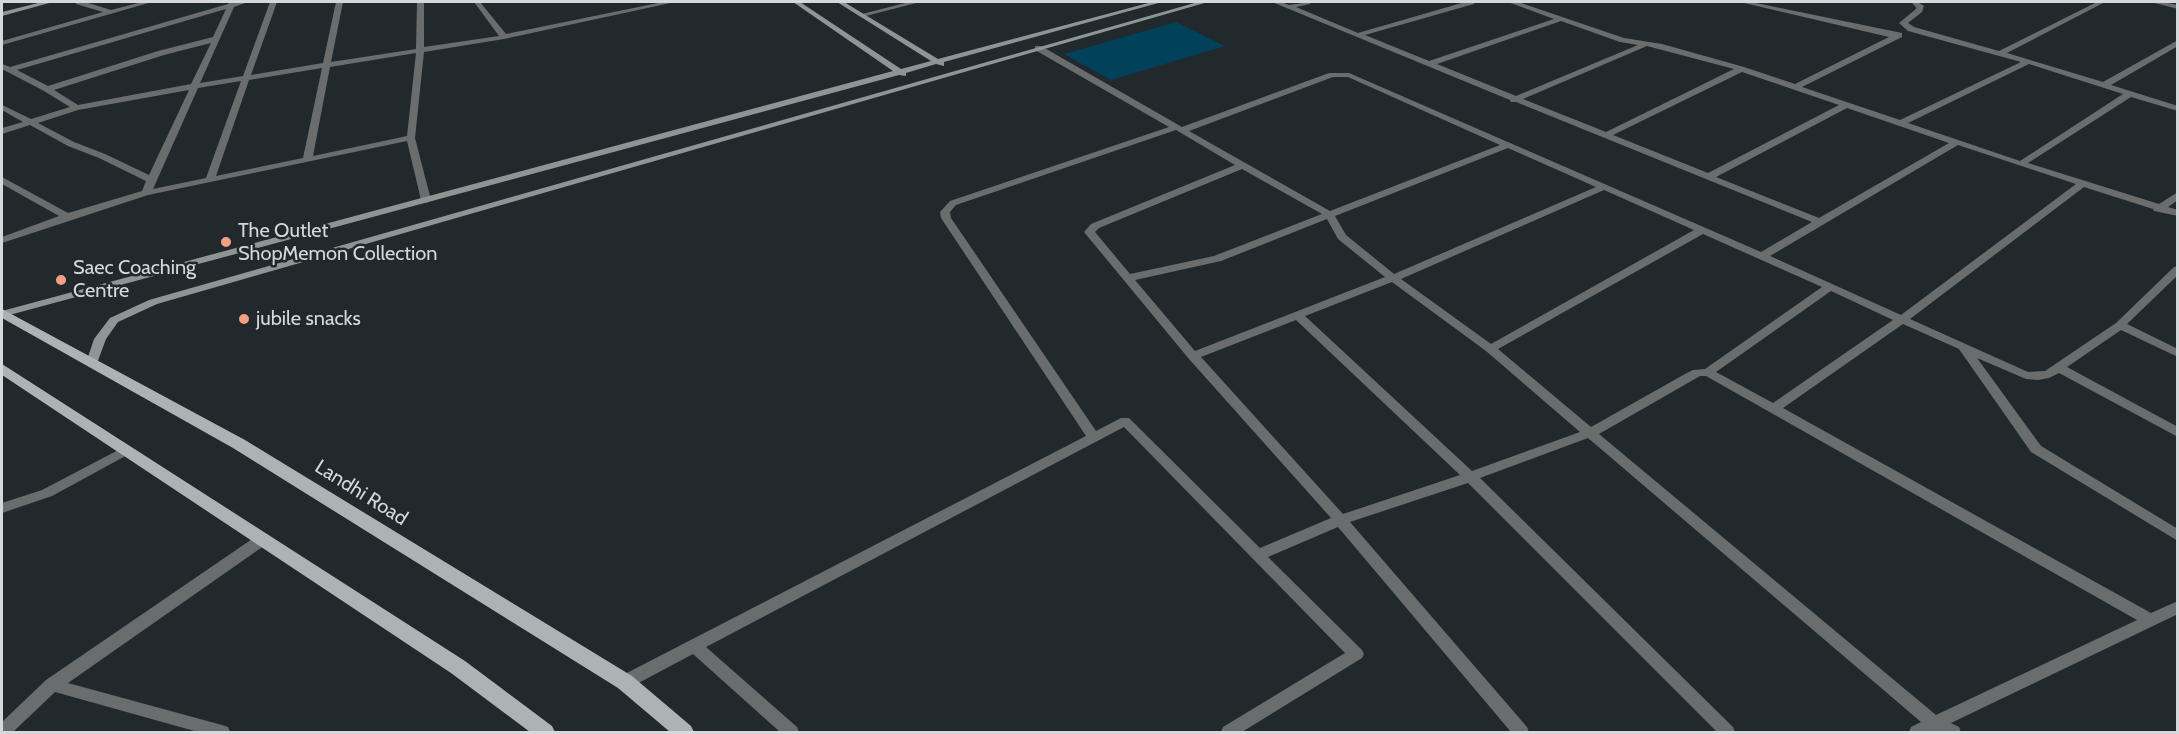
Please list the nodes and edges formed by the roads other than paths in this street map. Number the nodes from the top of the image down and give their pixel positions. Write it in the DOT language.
graph roads {
  1 [pos="49,2"];
  2 [pos="79,2"];
  3 [pos="148,2"];
  4 [pos="244,2"];
  5 [pos="273,2"];
  6 [pos="339,2"];
  7 [pos="420,2"];
  8 [pos="477,2"];
  9 [pos="671,2"];
  10 [pos="796,2"];
  11 [pos="840,2"];
  12 [pos="916,2"];
  13 [pos="1154,2"];
  14 [pos="1204,2"];
  15 [pos="1276,2"];
  16 [pos="1307,2"];
  17 [pos="1471,2"];
  18 [pos="1512,2"];
  19 [pos="1744,2"];
  20 [pos="1914,2"];
  21 [pos="2102,2"];
  22 [pos="2155,2"];
  23 [pos="233,3"];
  24 [pos="1289,7"];
  25 [pos="2178,7"];
  26 [pos="110,12"];
  27 [pos="2,14"];
  28 [pos="862,15"];
  29 [pos="1560,19"];
  30 [pos="1911,29"];
  31 [pos="1358,35"];
  32 [pos="1896,36"];
  33 [pos="504,37"];
  34 [pos="216,39"];
  35 [pos="2178,42"];
  36 [pos="2,44"];
  37 [pos="1647,44"];
  38 [pos="1038,48"];
  39 [pos="420,50"];
  40 [pos="2000,54"];
  41 [pos="938,62"];
  42 [pos="2027,62"];
  43 [pos="327,64"];
  44 [pos="1429,64"];
  45 [pos="5,68"];
  46 [pos="1741,69"];
  47 [pos="900,72"];
  48 [pos="953,72"];
  49 [pos="246,77"];
  50 [pos="913,83"];
  51 [pos="195,86"];
  52 [pos="2103,86"];
  53 [pos="1796,87"];
  54 [pos="47,89"];
  55 [pos="2129,94"];
  56 [pos="1514,100"];
  57 [pos="1846,105"];
  58 [pos="2,107"];
  59 [pos="77,108"];
  60 [pos="2178,110"];
  61 [pos="29,122"];
  62 [pos="1901,123"];
  63 [pos="1180,129"];
  64 [pos="2,131"];
  65 [pos="1605,136"];
  66 [pos="411,138"];
  67 [pos="1957,142"];
  68 [pos="1507,145"];
  69 [pos="308,158"];
  70 [pos="2020,164"];
  71 [pos="1243,165"];
  72 [pos="1708,177"];
  73 [pos="210,179"];
  74 [pos="2,180"];
  75 [pos="153,181"];
  76 [pos="2082,184"];
  77 [pos="1603,187"];
  78 [pos="146,193"];
  79 [pos="2178,195"];
  80 [pos="426,200"];
  81 [pos="2158,209"];
  82 [pos="2178,213"];
  83 [pos="1330,215"];
  84 [pos="67,217"];
  85 [pos="1820,222"];
  86 [pos="1702,230"];
  87 [pos="2,240"];
  88 [pos="1762,256"];
  89 [pos="2178,270"];
  90 [pos="1128,278"];
  91 [pos="1393,278"];
  92 [pos="1830,286"];
  93 [pos="3,314"];
  94 [pos="1298,315"];
  95 [pos="1902,319"];
  96 [pos="2120,325"];
  97 [pos="1963,347"];
  98 [pos="1490,349"];
  99 [pos="2178,354"];
  100 [pos="1193,356"];
  101 [pos="92,363"];
  102 [pos="2058,367"];
  103 [pos="2,369"];
  104 [pos="1708,372"];
  105 [pos="1774,408"];
  106 [pos="1590,433"];
  107 [pos="2178,433"];
  108 [pos="1094,438"];
  109 [pos="126,450"];
  110 [pos="1470,477"];
  111 [pos="2,508"];
  112 [pos="1340,520"];
  113 [pos="2178,536"];
  114 [pos="263,539"];
  115 [pos="1258,555"];
  116 [pos="2178,607"];
  117 [pos="2151,620"];
  118 [pos="694,646"];
  119 [pos="625,682"];
  120 [pos="52,686"];
  121 [pos="1935,724"];
  122 [pos="2,732"];
  123 [pos="222,732"];
  124 [pos="545,732"];
  125 [pos="684,732"];
  126 [pos="791,732"];
  127 [pos="1229,732"];
  128 [pos="1521,732"];
  129 [pos="1727,732"];
  130 [pos="1917,732"];
  131 [pos="1953,732"];
  1 -- 27 [label="main road"];
  2 -- 26 [label="street"];
  3 -- 26 [label="street"];
  4 -- 23 [label="street"];
  5 -- 49 [label="street"];
  6 -- 43 [label="street"];
  7 -- 39 [label="street"];
  8 -- 33 [label="street"];
  9 -- 33 [label="street"];
  10 -- 47 [label="main road"];
  11 -- 28 [label="main road"];
  12 -- 28 [label="street"];
  13 -- 41 [label="main road"];
  14 -- 38 [label="main road"];
  15 -- 24 [label="street"];
  16 -- 24 [label="street"];
  17 -- 31 [label="street"];
  18 -- 29 [label="street"];
  19 -- 32 [label="street"];
  20 -- 30 [label="street"];
  21 -- 40 [label="street"];
  22 -- 25 [label="street"];
  23 -- 34 [label="street"];
  23 -- 45 [label="street"];
  24 -- 31 [label="street"];
  26 -- 36 [label="street"];
  28 -- 41 [label="main road"];
  29 -- 37 [label="street"];
  29 -- 44 [label="street"];
  30 -- 32 [label="street"];
  30 -- 40 [label="street"];
  31 -- 44 [label="street"];
  32 -- 53 [label="street"];
  33 -- 39 [label="street"];
  34 -- 51 [label="street"];
  34 -- 54 [label="street"];
  35 -- 52 [label="street"];
  37 -- 46 [label="street"];
  37 -- 56 [label="street"];
  38 -- 48 [label="main road"];
  38 -- 63 [label="street"];
  39 -- 43 [label="street"];
  39 -- 66 [label="street"];
  40 -- 42 [label="street"];
  41 -- 47 [label="main road"];
  41 -- 48 [label="main road"];
  42 -- 52 [label="street"];
  42 -- 62 [label="street"];
  43 -- 49 [label="street"];
  43 -- 69 [label="street"];
  44 -- 56 [label="street"];
  45 -- 54 [label="street"];
  46 -- 53 [label="street"];
  46 -- 65 [label="street"];
  47 -- 50 [label="main road"];
  47 -- 80 [label="main road"];
  48 -- 50 [label="main road"];
  49 -- 51 [label="street"];
  49 -- 73 [label="street"];
  50 -- 101 [label="main road"];
  51 -- 59 [label="street"];
  51 -- 75 [label="street"];
  52 -- 55 [label="street"];
  53 -- 57 [label="street"];
  54 -- 59 [label="street"];
  55 -- 60 [label="street"];
  55 -- 70 [label="street"];
  56 -- 65 [label="street"];
  57 -- 62 [label="street"];
  57 -- 72 [label="street"];
  58 -- 61 [label="street"];
  59 -- 61 [label="street"];
  61 -- 64 [label="street"];
  61 -- 75 [label="street"];
  62 -- 67 [label="street"];
  63 -- 68 [label="street"];
  63 -- 71 [label="street"];
  63 -- 108 [label="street"];
  65 -- 72 [label="street"];
  66 -- 69 [label="street"];
  66 -- 80 [label="street"];
  67 -- 70 [label="street"];
  67 -- 85 [label="street"];
  68 -- 77 [label="street"];
  68 -- 83 [label="street"];
  69 -- 73 [label="street"];
  70 -- 76 [label="street"];
  71 -- 83 [label="street"];
  71 -- 90 [label="street"];
  72 -- 85 [label="street"];
  73 -- 78 [label="street"];
  74 -- 84 [label="street"];
  75 -- 78 [label="street"];
  76 -- 81 [label="street"];
  76 -- 95 [label="street"];
  77 -- 86 [label="street"];
  77 -- 91 [label="street"];
  78 -- 84 [label="street"];
  79 -- 81 [label="street"];
  80 -- 93 [label="main road"];
  81 -- 82 [label="street"];
  83 -- 90 [label="street"];
  83 -- 91 [label="street"];
  84 -- 87 [label="street"];
  85 -- 88 [label="street"];
  86 -- 88 [label="street"];
  86 -- 98 [label="street"];
  88 -- 92 [label="street"];
  89 -- 96 [label="street"];
  90 -- 100 [label="street"];
  91 -- 94 [label="street"];
  91 -- 98 [label="street"];
  92 -- 95 [label="street"];
  92 -- 104 [label="street"];
  93 -- 101 [label="main road, Landhi Road"];
  94 -- 100 [label="street"];
  94 -- 110 [label="street"];
  95 -- 97 [label="street"];
  95 -- 105 [label="street"];
  96 -- 99 [label="street"];
  96 -- 102 [label="street"];
  97 -- 102 [label="street"];
  97 -- 113 [label="street"];
  98 -- 106 [label="street"];
  100 -- 112 [label="street"];
  101 -- 119 [label="main road, Landhi Road"];
  102 -- 107 [label="street"];
  103 -- 109 [label="main road"];
  104 -- 105 [label="street"];
  104 -- 106 [label="street"];
  105 -- 117 [label="street"];
  106 -- 110 [label="street"];
  106 -- 121 [label="street"];
  108 -- 115 [label="street"];
  108 -- 118 [label="street"];
  109 -- 111 [label="street"];
  109 -- 114 [label="main road"];
  110 -- 112 [label="street"];
  110 -- 129 [label="street"];
  112 -- 115 [label="street"];
  112 -- 128 [label="street"];
  114 -- 120 [label="street"];
  114 -- 124 [label="main road"];
  115 -- 127 [label="street"];
  116 -- 117 [label="street"];
  117 -- 121 [label="street"];
  118 -- 119 [label="street"];
  118 -- 126 [label="street"];
  119 -- 125 [label="main road, Landhi Road"];
  120 -- 122 [label="street"];
  120 -- 123 [label="street"];
  121 -- 130 [label="street"];
  121 -- 131 [label="street"];
}
